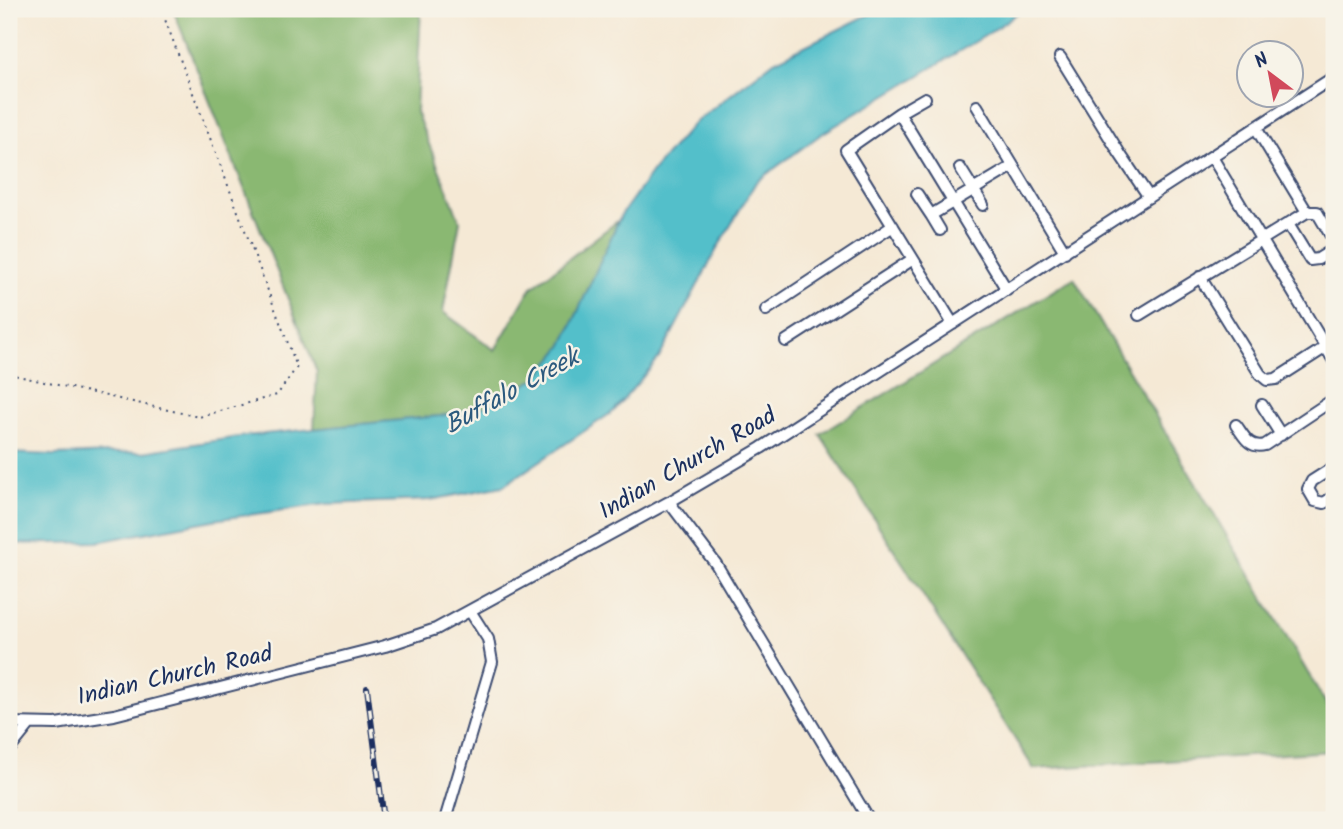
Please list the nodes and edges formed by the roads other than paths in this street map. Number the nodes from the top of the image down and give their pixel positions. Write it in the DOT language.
graph roads {
  1 [pos="1060,57"];
  2 [pos="1334,77"];
  3 [pos="925,98"];
  4 [pos="977,106"];
  5 [pos="899,113"];
  6 [pos="1256,128"];
  7 [pos="1212,157"];
  8 [pos="1013,166"];
  9 [pos="960,168"];
  10 [pos="973,190"];
  11 [pos="917,194"];
  12 [pos="1149,197"];
  13 [pos="954,201"];
  14 [pos="983,205"];
  15 [pos="1307,212"];
  16 [pos="930,215"];
  17 [pos="1288,224"];
  18 [pos="893,226"];
  19 [pos="940,230"];
  20 [pos="1261,239"];
  21 [pos="1334,241"];
  22 [pos="1334,249"];
  23 [pos="1065,252"];
  24 [pos="913,259"];
  25 [pos="1200,277"];
  26 [pos="1007,290"];
  27 [pos="766,310"];
  28 [pos="1139,315"];
  29 [pos="953,324"];
  30 [pos="786,341"];
  31 [pos="1326,347"];
  32 [pos="1334,361"];
  33 [pos="1334,399"];
  34 [pos="1262,405"];
  35 [pos="1236,425"];
  36 [pos="1281,435"];
  37 [pos="1334,467"];
  38 [pos="1334,496"];
  39 [pos="669,502"];
  40 [pos="470,611"];
  41 [pos="9,723"];
  42 [pos="29,724"];
  43 [pos="9,750"];
  44 [pos="445,820"];
  45 [pos="869,820"];
  1 -- 12 [label="street"];
  2 -- 6 [label="street, Indian Church Road"];
  3 -- 5 [label="street"];
  4 -- 8 [label="street"];
  5 -- 13 [label="street"];
  5 -- 18 [label="street"];
  6 -- 7 [label="street, Indian Church Road"];
  6 -- 15 [label="street"];
  7 -- 12 [label="street, Indian Church Road"];
  7 -- 20 [label="street"];
  8 -- 10 [label="street"];
  8 -- 23 [label="street"];
  9 -- 10 [label="street"];
  10 -- 13 [label="street"];
  10 -- 14 [label="street"];
  11 -- 16 [label="street"];
  12 -- 23 [label="street, Indian Church Road"];
  13 -- 16 [label="street"];
  13 -- 26 [label="street"];
  15 -- 17 [label="street"];
  15 -- 21 [label="street"];
  16 -- 19 [label="street"];
  17 -- 20 [label="street"];
  17 -- 22 [label="street"];
  18 -- 24 [label="street"];
  18 -- 27 [label="street"];
  20 -- 25 [label="street"];
  20 -- 31 [label="street"];
  23 -- 26 [label="street, Indian Church Road"];
  24 -- 29 [label="street"];
  24 -- 30 [label="street"];
  25 -- 28 [label="street"];
  25 -- 31 [label="street"];
  26 -- 29 [label="street, Indian Church Road"];
  29 -- 39 [label="street, Indian Church Road"];
  31 -- 32 [label="street"];
  33 -- 36 [label="street"];
  34 -- 36 [label="street"];
  35 -- 36 [label="street"];
  37 -- 38 [label="street"];
  39 -- 40 [label="street, Indian Church Road"];
  39 -- 45 [label="street"];
  40 -- 42 [label="street, Indian Church Road"];
  40 -- 44 [label="street"];
  41 -- 42 [label="street, Indian Church Road"];
  42 -- 43 [label="street"];
}
